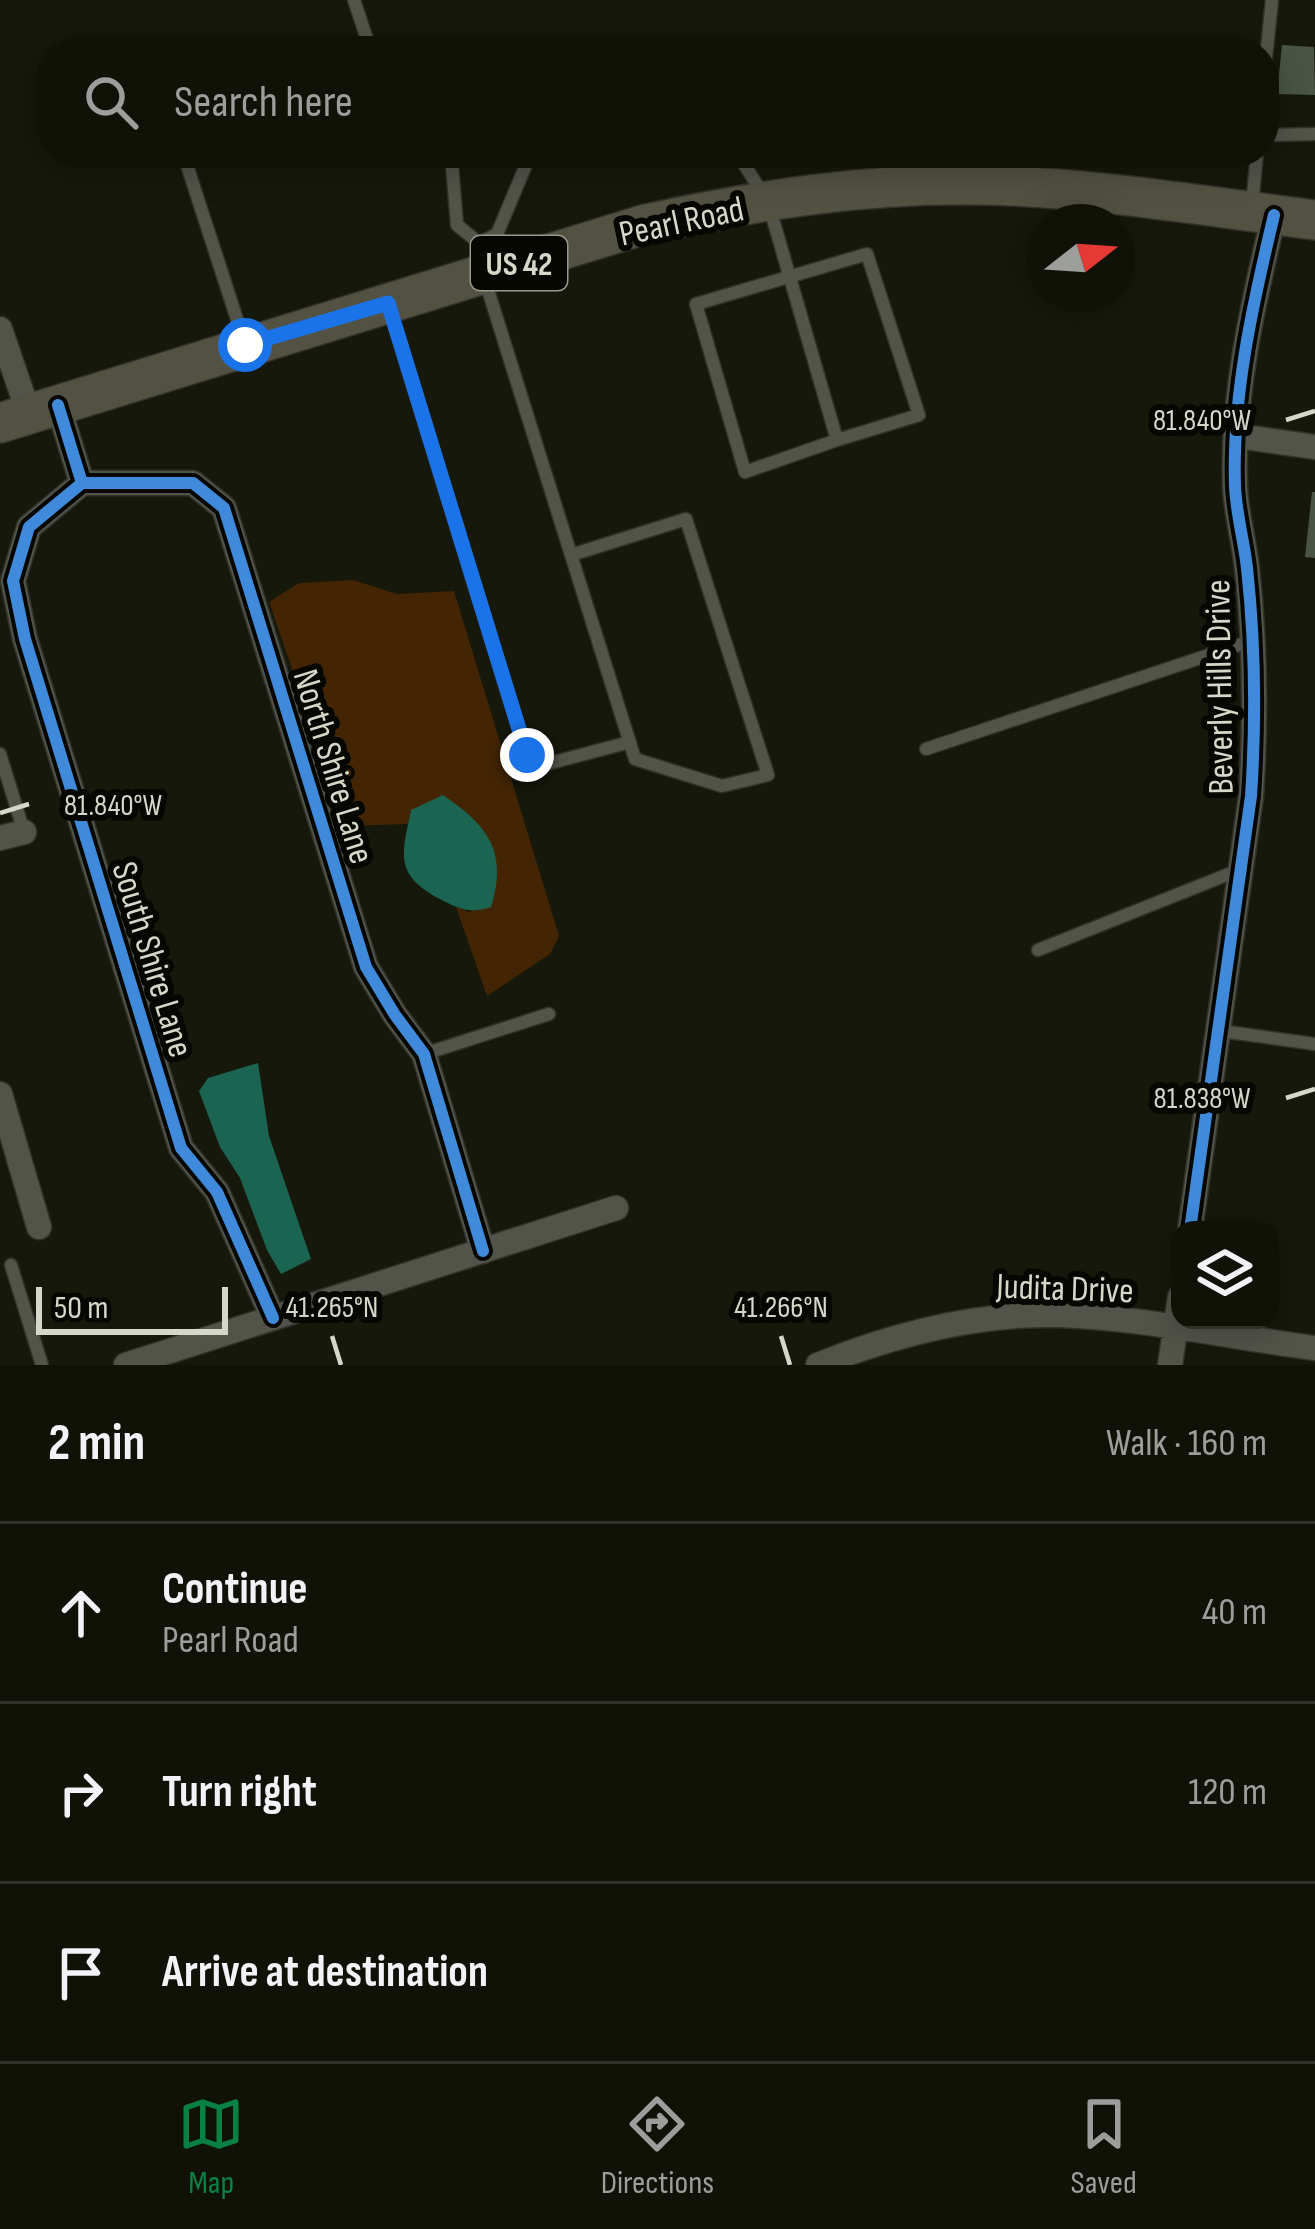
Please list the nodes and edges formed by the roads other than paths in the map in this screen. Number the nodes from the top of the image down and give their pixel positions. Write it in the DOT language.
graph roads {
  1 [pos="354,0"];
  2 [pos="1271,0"];
  3 [pos="366,36"];
  4 [pos="1268,36"];
  5 [pos="1315,134"];
  6 [pos="1279,135"];
  7 [pos="188,168"];
  8 [pos="452,168"];
  9 [pos="525,168"];
  10 [pos="746,168"];
  11 [pos="1258,168"];
  12 [pos="768,202"];
  13 [pos="1263,213"];
  14 [pos="1315,220"];
  15 [pos="481,259"];
  16 [pos="790,274"];
  17 [pos="388,303"];
  18 [pos="0,329"];
  19 [pos="245,345"];
  20 [pos="29,414"];
  21 [pos="1238,436"];
  22 [pos="837,440"];
  23 [pos="1315,447"];
  24 [pos="82,483"];
  25 [pos="571,555"];
  26 [pos="1251,641"];
  27 [pos="630,742"];
  28 [pos="926,749"];
  29 [pos="0,754"];
  30 [pos="12,835"];
  31 [pos="1240,869"];
  32 [pos="1038,950"];
  33 [pos="549,1014"];
  34 [pos="1221,1031"];
  35 [pos="1315,1044"];
  36 [pos="424,1054"];
  37 [pos="0,1094"];
  38 [pos="616,1208"];
  39 [pos="1191,1221"];
  40 [pos="39,1227"];
  41 [pos="483,1251"];
  42 [pos="11,1265"];
  43 [pos="273,1318"];
  44 [pos="1175,1330"];
  45 [pos="1315,1348"];
  46 [pos="42,1365"];
  47 [pos="126,1365"];
  48 [pos="818,1365"];
  49 [pos="1170,1365"];
  1 -- 3 [label="lane"];
  2 -- 4 [label="lane"];
  5 -- 6 [label="lane"];
  7 -- 19 [label="lane"];
  8 -- 15 [label="lane"];
  9 -- 15 [label="lane"];
  10 -- 12 [label="lane"];
  11 -- 13 [label="lane"];
  12 -- 13 [label="main road, Pearl Road / US 42"];
  12 -- 15 [label="main road, Pearl Road / US 42"];
  12 -- 16 [label="lane"];
  13 -- 14 [label="main road, Pearl Road / US 42"];
  13 -- 21 [label="street, Beverly Hills Drive"];
  15 -- 17 [label="main road, Pearl Road / US 42"];
  15 -- 25 [label="lane"];
  16 -- 22 [label="lane"];
  16 -- 22 [label="lane"];
  16 -- 22 [label="lane"];
  17 -- 19 [label="main road, Pearl Road / US 42"];
  17 -- 27 [label="lane"];
  18 -- 20 [label="street"];
  19 -- 20 [label="main road, Pearl Road / US 42"];
  20 -- 24 [label="street"];
  21 -- 23 [label="street"];
  21 -- 26 [label="street, Beverly Hills Drive"];
  24 -- 36 [label="street, North Shire Lane"];
  24 -- 43 [label="street, South Shire Lane"];
  25 -- 27 [label="lane"];
  25 -- 27 [label="lane"];
  26 -- 28 [label="lane"];
  26 -- 31 [label="street, Beverly Hills Drive"];
  29 -- 30 [label="lane"];
  31 -- 32 [label="lane"];
  31 -- 34 [label="street, Beverly Hills Drive"];
  33 -- 36 [label="lane"];
  34 -- 35 [label="lane"];
  34 -- 39 [label="street, Beverly Hills Drive"];
  36 -- 41 [label="street, North Shire Lane"];
  37 -- 40 [label="street"];
  38 -- 41 [label="street"];
  41 -- 43 [label="street"];
  42 -- 46 [label="lane"];
  43 -- 47 [label="street"];
  44 -- 45 [label="street, Judita Drive"];
  44 -- 48 [label="street, Judita Drive"];
  44 -- 49 [label="street"];
}
